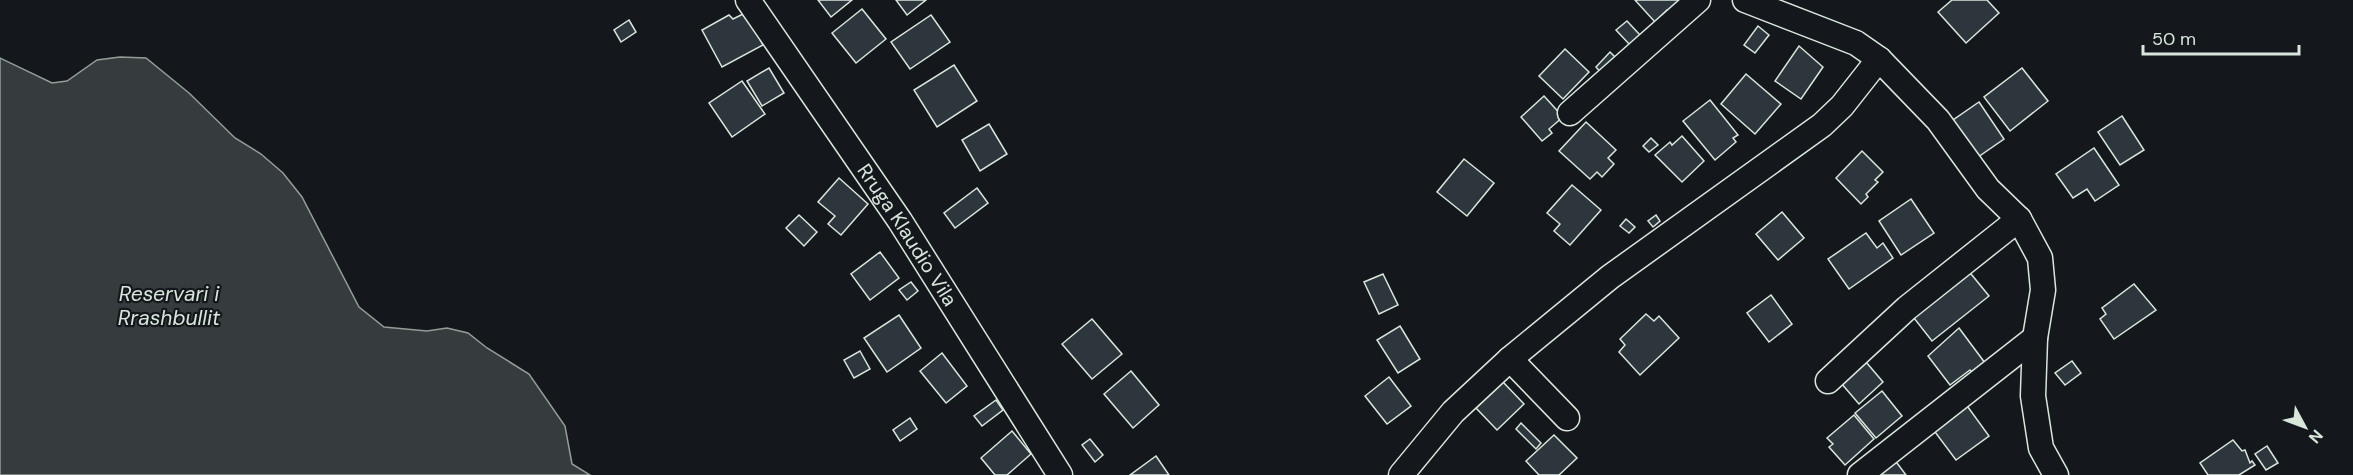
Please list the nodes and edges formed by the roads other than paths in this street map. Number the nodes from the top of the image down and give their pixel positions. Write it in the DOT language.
graph roads {
  1 [pos="748,0"];
  2 [pos="1698,0"];
  3 [pos="1745,0"];
  4 [pos="1879,59"];
  5 [pos="1570,113"];
  6 [pos="2019,219"];
  7 [pos="2035,338"];
  8 [pos="1510,359"];
  9 [pos="1828,381"];
  10 [pos="1567,418"];
  11 [pos="1060,475"];
  12 [pos="1401,475"];
  13 [pos="1860,475"];
  14 [pos="2056,475"];
  1 -- 11 [label="street, Rruga Klaudio Vila"];
  2 -- 5 [label="street"];
  3 -- 4 [label="street"];
  4 -- 6 [label="street"];
  4 -- 8 [label="street"];
  6 -- 7 [label="street"];
  6 -- 9 [label="street"];
  7 -- 13 [label="street"];
  7 -- 14 [label="street"];
  8 -- 10 [label="street"];
  8 -- 12 [label="street"];
}
